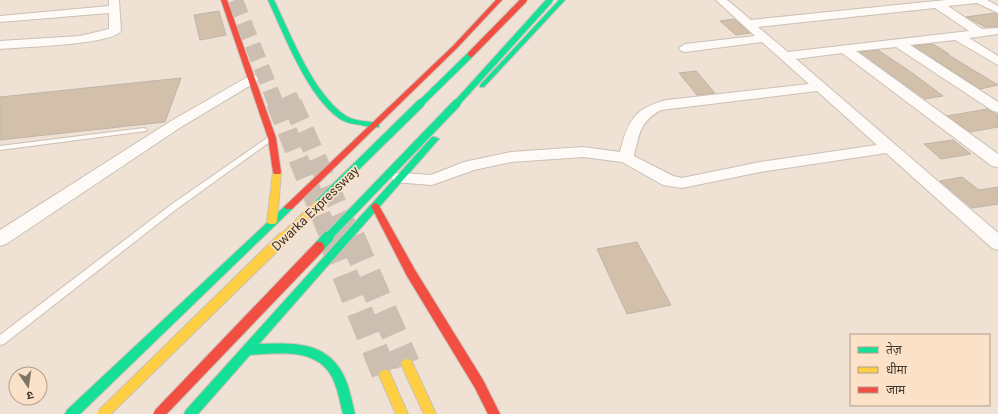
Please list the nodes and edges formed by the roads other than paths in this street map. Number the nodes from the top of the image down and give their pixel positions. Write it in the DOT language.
graph roads {
  1 [pos="224,0"];
  2 [pos="271,0"];
  3 [pos="499,0"];
  4 [pos="524,0"];
  5 [pos="550,0"];
  6 [pos="562,0"];
  7 [pos="726,0"];
  8 [pos="977,0"];
  9 [pos="937,4"];
  10 [pos="114,5"];
  11 [pos="998,10"];
  12 [pos="0,19"];
  13 [pos="750,24"];
  14 [pos="998,31"];
  15 [pos="979,33"];
  16 [pos="957,36"];
  17 [pos="766,38"];
  18 [pos="897,42"];
  19 [pos="0,45"];
  20 [pos="685,48"];
  21 [pos="843,48"];
  22 [pos="787,56"];
  23 [pos="998,61"];
  24 [pos="251,79"];
  25 [pos="821,87"];
  26 [pos="998,108"];
  27 [pos="376,125"];
  28 [pos="170,128"];
  29 [pos="144,130"];
  30 [pos="272,138"];
  31 [pos="0,148"];
  32 [pos="889,148"];
  33 [pos="626,158"];
  34 [pos="998,162"];
  35 [pos="400,178"];
  36 [pos="375,206"];
  37 [pos="272,222"];
  38 [pos="0,239"];
  39 [pos="998,243"];
  40 [pos="0,341"];
  41 [pos="246,350"];
  42 [pos="407,364"];
  43 [pos="385,374"];
  44 [pos="71,414"];
  45 [pos="103,414"];
  46 [pos="159,414"];
  47 [pos="190,414"];
  48 [pos="349,414"];
  49 [pos="402,414"];
  50 [pos="430,414"];
  51 [pos="494,414"];
  1 -- 24 [label="main road"];
  2 -- 27 [label="main road"];
  3 -- 27 [label="main road"];
  4 -- 45 [label="main road, Dwarka Expressway, bridge"];
  5 -- 46 [label="main road, bridge"];
  6 -- 35 [label="main road"];
  7 -- 13 [label="street"];
  8 -- 9 [label="street"];
  8 -- 11 [label="street"];
  9 -- 13 [label="street"];
  9 -- 15 [label="street"];
  10 -- 12 [label="street"];
  10 -- 19 [label="street"];
  13 -- 17 [label="street"];
  14 -- 15 [label="street"];
  15 -- 16 [label="street"];
  16 -- 18 [label="street"];
  16 -- 23 [label="street"];
  17 -- 20 [label="street"];
  17 -- 22 [label="street"];
  18 -- 21 [label="street"];
  18 -- 26 [label="street"];
  21 -- 22 [label="street"];
  21 -- 34 [label="street"];
  22 -- 25 [label="street"];
  24 -- 28 [label="street"];
  24 -- 30 [label="main road"];
  25 -- 32 [label="street"];
  25 -- 33 [label="street"];
  27 -- 37 [label="main road"];
  28 -- 29 [label="street"];
  28 -- 38 [label="street"];
  29 -- 31 [label="lane"];
  30 -- 37 [label="main road"];
  30 -- 40 [label="lane"];
  32 -- 33 [label="street"];
  32 -- 39 [label="street"];
  33 -- 35 [label="street"];
  35 -- 36 [label="main road"];
  36 -- 41 [label="main road"];
  36 -- 51 [label="main road"];
  37 -- 44 [label="main road"];
  41 -- 47 [label="main road"];
  41 -- 48 [label="main road"];
  42 -- 50 [label="main road"];
  43 -- 49 [label="main road"];
}
